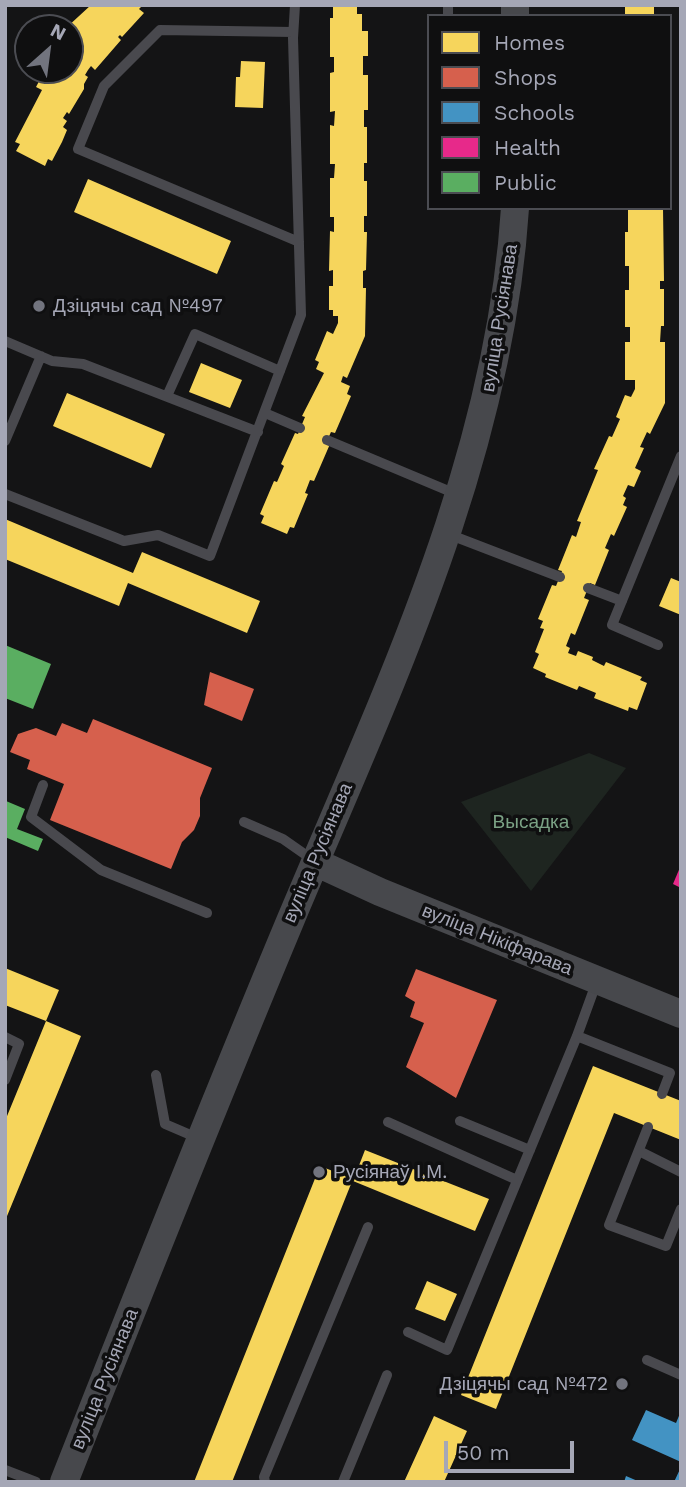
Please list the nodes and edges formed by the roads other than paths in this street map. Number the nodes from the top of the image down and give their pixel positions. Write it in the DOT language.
graph roads {
  1 [pos="295,5"];
  2 [pos="293,32"];
  3 [pos="515,210"];
  4 [pos="299,242"];
  5 [pos="5,341"];
  6 [pos="41,356"];
  7 [pos="281,371"];
  8 [pos="167,396"];
  9 [pos="265,413"];
  10 [pos="300,428"];
  11 [pos="258,432"];
  12 [pos="327,439"];
  13 [pos="5,441"];
  14 [pos="681,456"];
  15 [pos="5,494"];
  16 [pos="459,495"];
  17 [pos="445,533"];
  18 [pos="560,577"];
  19 [pos="589,588"];
  20 [pos="622,601"];
  21 [pos="658,645"];
  22 [pos="43,785"];
  23 [pos="244,822"];
  24 [pos="315,862"];
  25 [pos="207,913"];
  26 [pos="597,981"];
  27 [pos="681,1014"];
  28 [pos="577,1036"];
  29 [pos="5,1037"];
  30 [pos="156,1075"];
  31 [pos="5,1080"];
  32 [pos="662,1094"];
  33 [pos="460,1121"];
  34 [pos="388,1122"];
  35 [pos="648,1128"];
  36 [pos="200,1139"];
  37 [pos="530,1150"];
  38 [pos="639,1151"];
  39 [pos="681,1172"];
  40 [pos="517,1180"];
  41 [pos="681,1209"];
  42 [pos="368,1227"];
  43 [pos="408,1332"];
  44 [pos="647,1360"];
  45 [pos="681,1375"];
  46 [pos="387,1376"];
  47 [pos="5,1470"];
  48 [pos="36,1482"];
  49 [pos="64,1482"];
  50 [pos="265,1482"];
  51 [pos="343,1482"];
  1 -- 2 [label="lane"];
  2 -- 4 [label="lane"];
  2 -- 4 [label="lane"];
  3 -- 16 [label="main road, вуліца Русіянава"];
  4 -- 7 [label="lane"];
  5 -- 6 [label="lane"];
  6 -- 8 [label="lane"];
  6 -- 13 [label="lane"];
  7 -- 8 [label="lane"];
  7 -- 9 [label="lane"];
  8 -- 11 [label="lane"];
  9 -- 10 [label="lane"];
  9 -- 11 [label="lane"];
  11 -- 15 [label="lane"];
  12 -- 16 [label="lane"];
  14 -- 20 [label="lane"];
  16 -- 17 [label="main road, вуліца Русіянава"];
  17 -- 18 [label="lane"];
  17 -- 24 [label="main road, вуліца Русіянава"];
  19 -- 20 [label="lane"];
  20 -- 21 [label="lane"];
  22 -- 25 [label="lane"];
  23 -- 24 [label="lane"];
  24 -- 26 [label="main road, вуліца Нікіфарава"];
  24 -- 36 [label="main road, вуліца Русіянава"];
  26 -- 27 [label="main road, вуліца Нікіфарава"];
  26 -- 28 [label="lane"];
  28 -- 32 [label="lane"];
  28 -- 37 [label="lane"];
  29 -- 31 [label="lane"];
  30 -- 36 [label="lane"];
  33 -- 37 [label="lane"];
  34 -- 40 [label="lane"];
  35 -- 38 [label="lane"];
  36 -- 49 [label="main road, вуліца Русіянава"];
  37 -- 40 [label="lane"];
  38 -- 39 [label="lane"];
  38 -- 41 [label="lane"];
  40 -- 43 [label="lane"];
  42 -- 50 [label="lane"];
  44 -- 45 [label="lane"];
  46 -- 51 [label="lane"];
  47 -- 48 [label="lane"];
}
